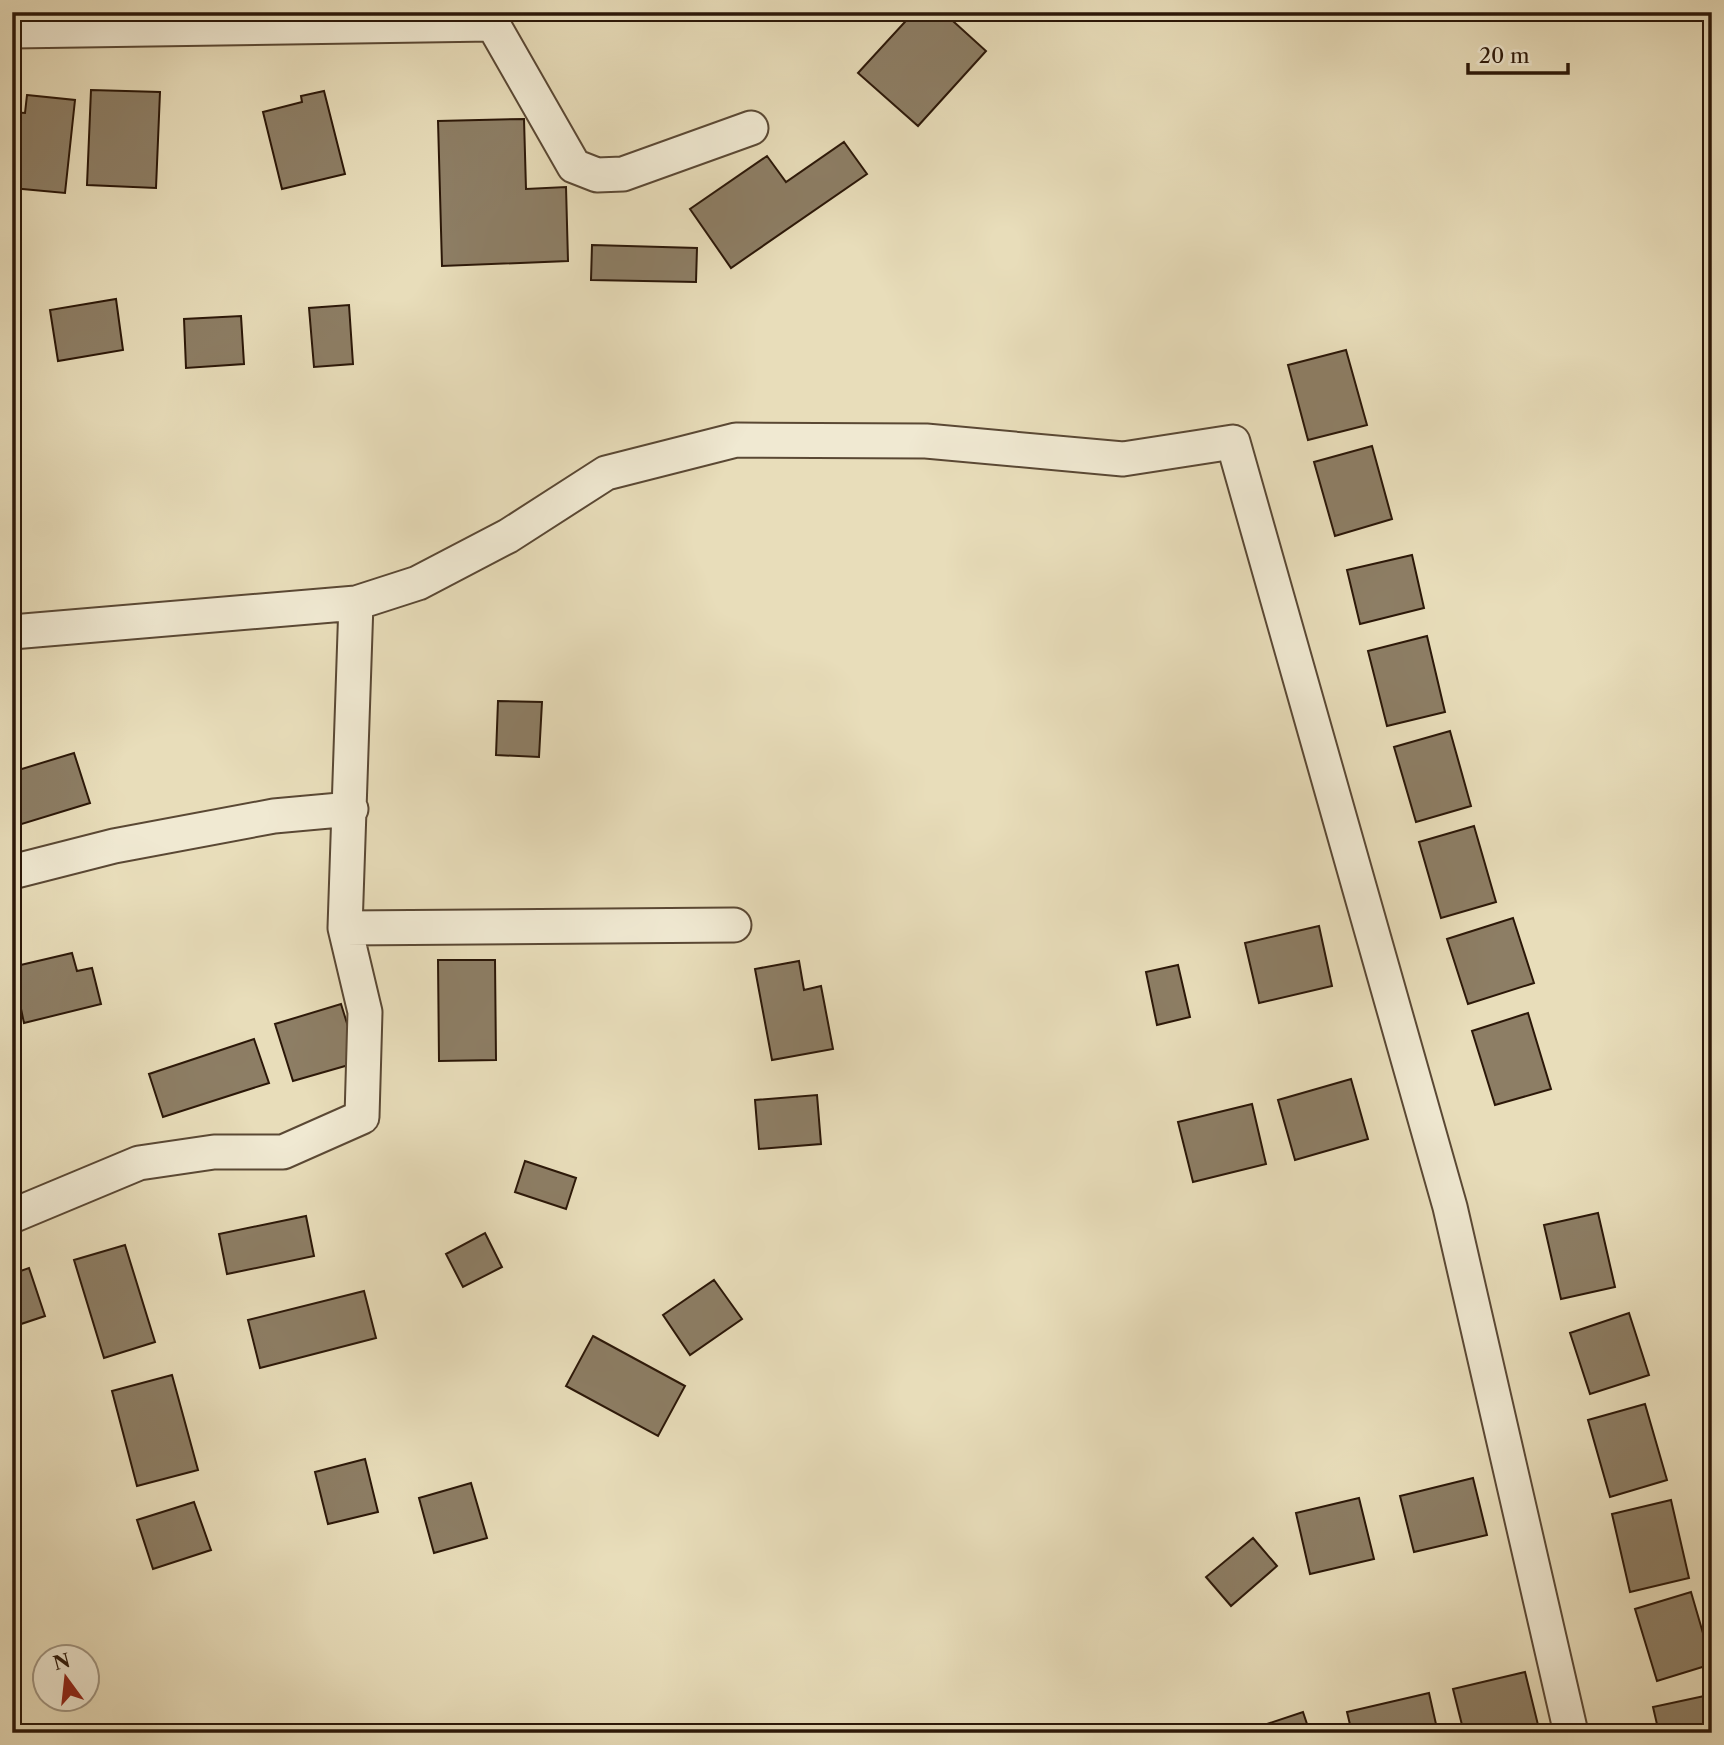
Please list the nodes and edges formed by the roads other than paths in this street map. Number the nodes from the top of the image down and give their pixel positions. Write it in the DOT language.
graph roads {
  1 [pos="489,18"];
  2 [pos="12,31"];
  3 [pos="751,128"];
  4 [pos="356,603"];
  5 [pos="12,632"];
  6 [pos="351,808"];
  7 [pos="12,872"];
  8 [pos="734,925"];
  9 [pos="345,928"];
  10 [pos="12,1216"];
  11 [pos="1571,1733"];
  1 -- 2 [label="street"];
  1 -- 3 [label="street"];
  4 -- 5 [label="street"];
  4 -- 6 [label="street"];
  4 -- 11 [label="street"];
  6 -- 7 [label="street"];
  6 -- 9 [label="street"];
  8 -- 9 [label="street"];
  9 -- 10 [label="street"];
}
